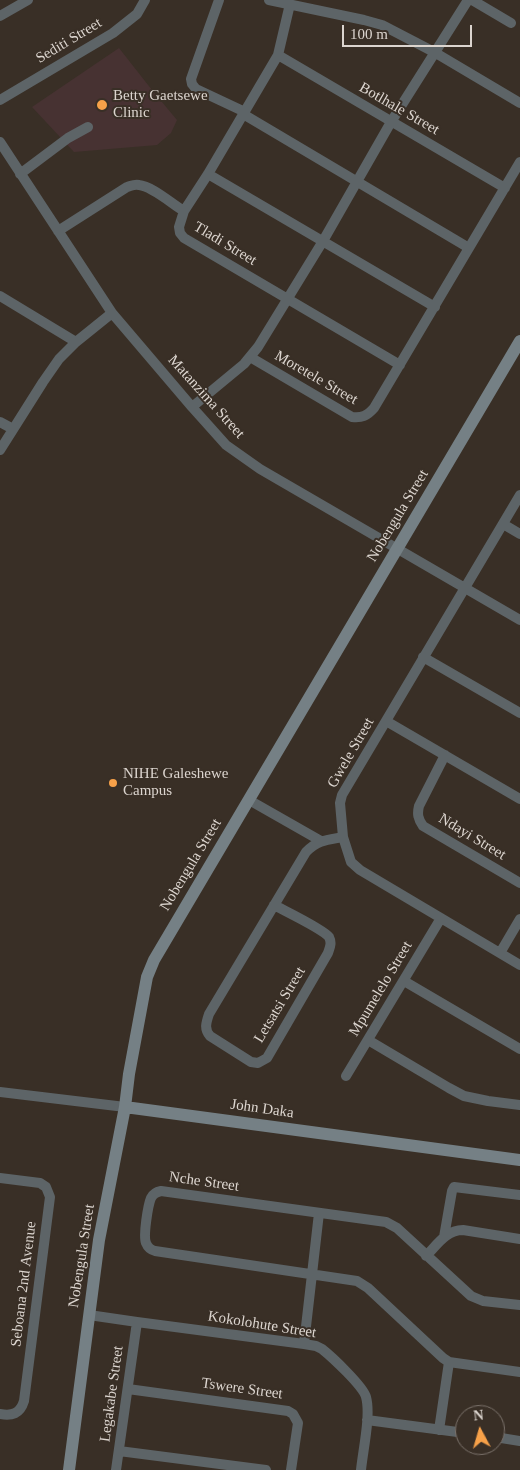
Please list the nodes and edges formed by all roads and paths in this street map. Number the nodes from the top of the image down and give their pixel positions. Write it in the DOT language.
graph roads {
  1 [pos="28,0"];
  2 [pos="145,0"];
  3 [pos="219,0"];
  4 [pos="269,0"];
  5 [pos="468,0"];
  6 [pos="472,0"];
  7 [pos="290,4"];
  8 [pos="0,16"];
  9 [pos="511,22"];
  10 [pos="434,52"];
  11 [pos="278,55"];
  12 [pos="0,100"];
  13 [pos="520,103"];
  14 [pos="244,113"];
  15 [pos="392,122"];
  16 [pos="88,127"];
  17 [pos="0,142"];
  18 [pos="520,162"];
  19 [pos="20,174"];
  20 [pos="208,174"];
  21 [pos="357,182"];
  22 [pos="505,188"];
  23 [pos="184,211"];
  24 [pos="58,231"];
  25 [pos="323,241"];
  26 [pos="469,248"];
  27 [pos="0,296"];
  28 [pos="288,298"];
  29 [pos="435,307"];
  30 [pos="112,313"];
  31 [pos="520,341"];
  32 [pos="76,342"];
  33 [pos="250,357"];
  34 [pos="400,365"];
  35 [pos="192,407"];
  36 [pos="0,422"];
  37 [pos="12,429"];
  38 [pos="0,450"];
  39 [pos="520,495"];
  40 [pos="503,524"];
  41 [pos="520,534"];
  42 [pos="398,548"];
  43 [pos="464,587"];
  44 [pos="520,620"];
  45 [pos="423,657"];
  46 [pos="520,714"];
  47 [pos="386,721"];
  48 [pos="445,755"];
  49 [pos="520,799"];
  50 [pos="249,800"];
  51 [pos="343,837"];
  52 [pos="321,841"];
  53 [pos="520,883"];
  54 [pos="274,905"];
  55 [pos="441,918"];
  56 [pos="520,919"];
  57 [pos="500,953"];
  58 [pos="520,965"];
  59 [pos="404,981"];
  60 [pos="368,1040"];
  61 [pos="520,1049"];
  62 [pos="346,1076"];
  63 [pos="0,1092"];
  64 [pos="520,1105"];
  65 [pos="125,1107"];
  66 [pos="520,1160"];
  67 [pos="0,1178"];
  68 [pos="520,1195"];
  69 [pos="319,1213"];
  70 [pos="444,1237"];
  71 [pos="520,1239"];
  72 [pos="426,1256"];
  73 [pos="312,1274"];
  74 [pos="520,1305"];
  75 [pos="90,1315"];
  76 [pos="137,1322"];
  77 [pos="304,1344"];
  78 [pos="449,1362"];
  79 [pos="520,1372"];
  80 [pos="128,1389"];
  81 [pos="0,1414"];
  82 [pos="367,1420"];
  83 [pos="440,1430"];
  84 [pos="455,1432"];
  85 [pos="505,1439"];
  86 [pos="520,1441"];
  87 [pos="119,1451"];
  88 [pos="69,1470"];
  89 [pos="116,1470"];
  90 [pos="266,1470"];
  91 [pos="291,1470"];
  92 [pos="361,1470"];
  1 -- 8 [label="street"];
  2 -- 12 [label="street, Sediti Street"];
  3 -- 14 [label="street"];
  4 -- 7 [label="street"];
  5 -- 10 [label="street"];
  6 -- 9 [label="street"];
  7 -- 10 [label="street"];
  7 -- 11 [label="street, Tladi Street"];
  10 -- 13 [label="street"];
  10 -- 15 [label="street"];
  11 -- 14 [label="street, Tladi Street"];
  11 -- 15 [label="street, Botlhale Street"];
  14 -- 20 [label="street, Tladi Street"];
  14 -- 21 [label="street"];
  15 -- 21 [label="street"];
  15 -- 22 [label="street, Botlhale Street"];
  16 -- 19 [label="street"];
  17 -- 19 [label="street, Matanzima Street"];
  18 -- 22 [label="street, Moretele Street"];
  19 -- 24 [label="street, Matanzima Street"];
  20 -- 23 [label="street, Tladi Street"];
  20 -- 25 [label="street"];
  21 -- 25 [label="street"];
  21 -- 26 [label="street"];
  22 -- 26 [label="street, Moretele Street"];
  23 -- 24 [label="street"];
  23 -- 28 [label="street, Tladi Street"];
  24 -- 30 [label="street, Matanzima Street"];
  25 -- 28 [label="street"];
  25 -- 29 [label="street"];
  26 -- 29 [label="street, Moretele Street"];
  27 -- 32 [label="street"];
  28 -- 33 [label="street"];
  28 -- 34 [label="street, Tladi Street"];
  29 -- 34 [label="street, Moretele Street"];
  30 -- 32 [label="street"];
  30 -- 35 [label="street, Matanzima Street"];
  31 -- 42 [label="street, Nobengula Street"];
  32 -- 37 [label="street"];
  33 -- 34 [label="street, Moretele Street"];
  33 -- 35 [label="street"];
  35 -- 42 [label="street, Matanzima Street"];
  36 -- 37 [label="street"];
  37 -- 38 [label="street"];
  39 -- 40 [label="street, Gwele Street"];
  40 -- 41 [label="street"];
  40 -- 43 [label="street, Gwele Street"];
  42 -- 43 [label="street, Matanzima Street"];
  42 -- 50 [label="street, Nobengula Street"];
  43 -- 44 [label="street, Matanzima Street"];
  43 -- 45 [label="street, Gwele Street"];
  45 -- 46 [label="street"];
  45 -- 47 [label="street, Gwele Street"];
  47 -- 48 [label="street"];
  47 -- 51 [label="street, Gwele Street"];
  48 -- 49 [label="street"];
  48 -- 53 [label="street, Ndayi Street"];
  50 -- 52 [label="street"];
  50 -- 65 [label="street, Nobengula Street"];
  51 -- 52 [label="street"];
  51 -- 55 [label="street, Gwele Street"];
  52 -- 54 [label="street, Letsatsi Street"];
  54 -- 54 [label="street, Letsatsi Street"];
  55 -- 57 [label="street, Gwele Street"];
  55 -- 59 [label="street, Mpumelelo Street"];
  56 -- 57 [label="street"];
  57 -- 58 [label="street, Gwele Street"];
  59 -- 60 [label="street, Mpumelelo Street"];
  59 -- 61 [label="street"];
  60 -- 62 [label="street, Mpumelelo Street"];
  60 -- 64 [label="street"];
  63 -- 65 [label="street, John Daka"];
  65 -- 66 [label="street, John Daka"];
  65 -- 75 [label="street, Nobengula Street"];
  67 -- 81 [label="street, Seboana 2nd Avenue"];
  68 -- 70 [label="street"];
  69 -- 72 [label="street, Nche Street"];
  69 -- 73 [label="street"];
  69 -- 73 [label="street, Nche Street"];
  70 -- 71 [label="street"];
  70 -- 72 [label="street"];
  72 -- 74 [label="street, Nche Street"];
  73 -- 77 [label="street"];
  73 -- 78 [label="street, Nche Street"];
  75 -- 76 [label="street, Kokolohute Street"];
  75 -- 88 [label="street, Nobengula Street"];
  76 -- 77 [label="street, Kokolohute Street"];
  76 -- 80 [label="street, Legakabe Street"];
  77 -- 82 [label="street, Kokolohute Street"];
  78 -- 79 [label="street"];
  78 -- 83 [label="street"];
  80 -- 87 [label="street, Legakabe Street"];
  80 -- 91 [label="street, Tswere Street"];
  82 -- 83 [label="street"];
  82 -- 92 [label="street, Kokolohute Street"];
  83 -- 84 [label="street"];
  85 -- 86 [label="street"];
  87 -- 89 [label="street, Legakabe Street"];
  87 -- 90 [label="street"];
}
